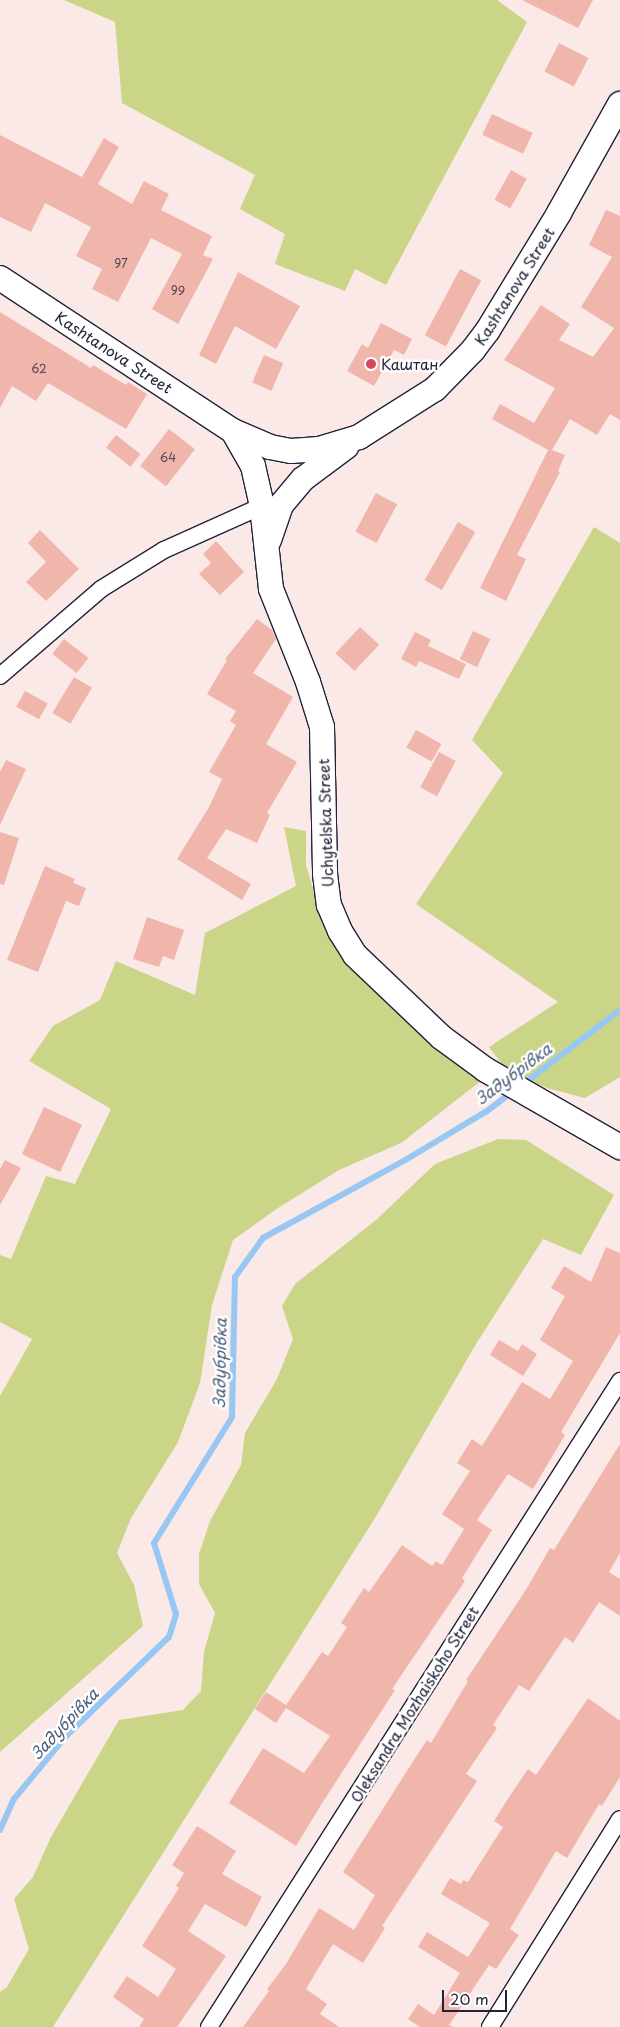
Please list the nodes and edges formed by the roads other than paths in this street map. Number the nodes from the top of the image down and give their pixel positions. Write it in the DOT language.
graph roads {
  1 [pos="620,104"];
  2 [pos="0,278"];
  3 [pos="233,431"];
  4 [pos="359,438"];
  5 [pos="262,506"];
  6 [pos="266,546"];
  7 [pos="0,675"];
  8 [pos="620,1147"];
  9 [pos="620,1381"];
  10 [pos="620,1819"];
  11 [pos="208,2027"];
  12 [pos="490,2027"];
  1 -- 4 [label="main road, Kashtanova Street"];
  2 -- 3 [label="main road, Kashtanova Street"];
  3 -- 4 [label="main road, Kashtanova Street"];
  3 -- 5 [label="main road, Uchytelska Street"];
  4 -- 6 [label="main road"];
  5 -- 6 [label="main road, Uchytelska Street"];
  5 -- 7 [label="street"];
  6 -- 8 [label="main road, Uchytelska Street"];
  9 -- 11 [label="street, Oleksandra Mozhaiskoho Street"];
  10 -- 12 [label="street"];
}
